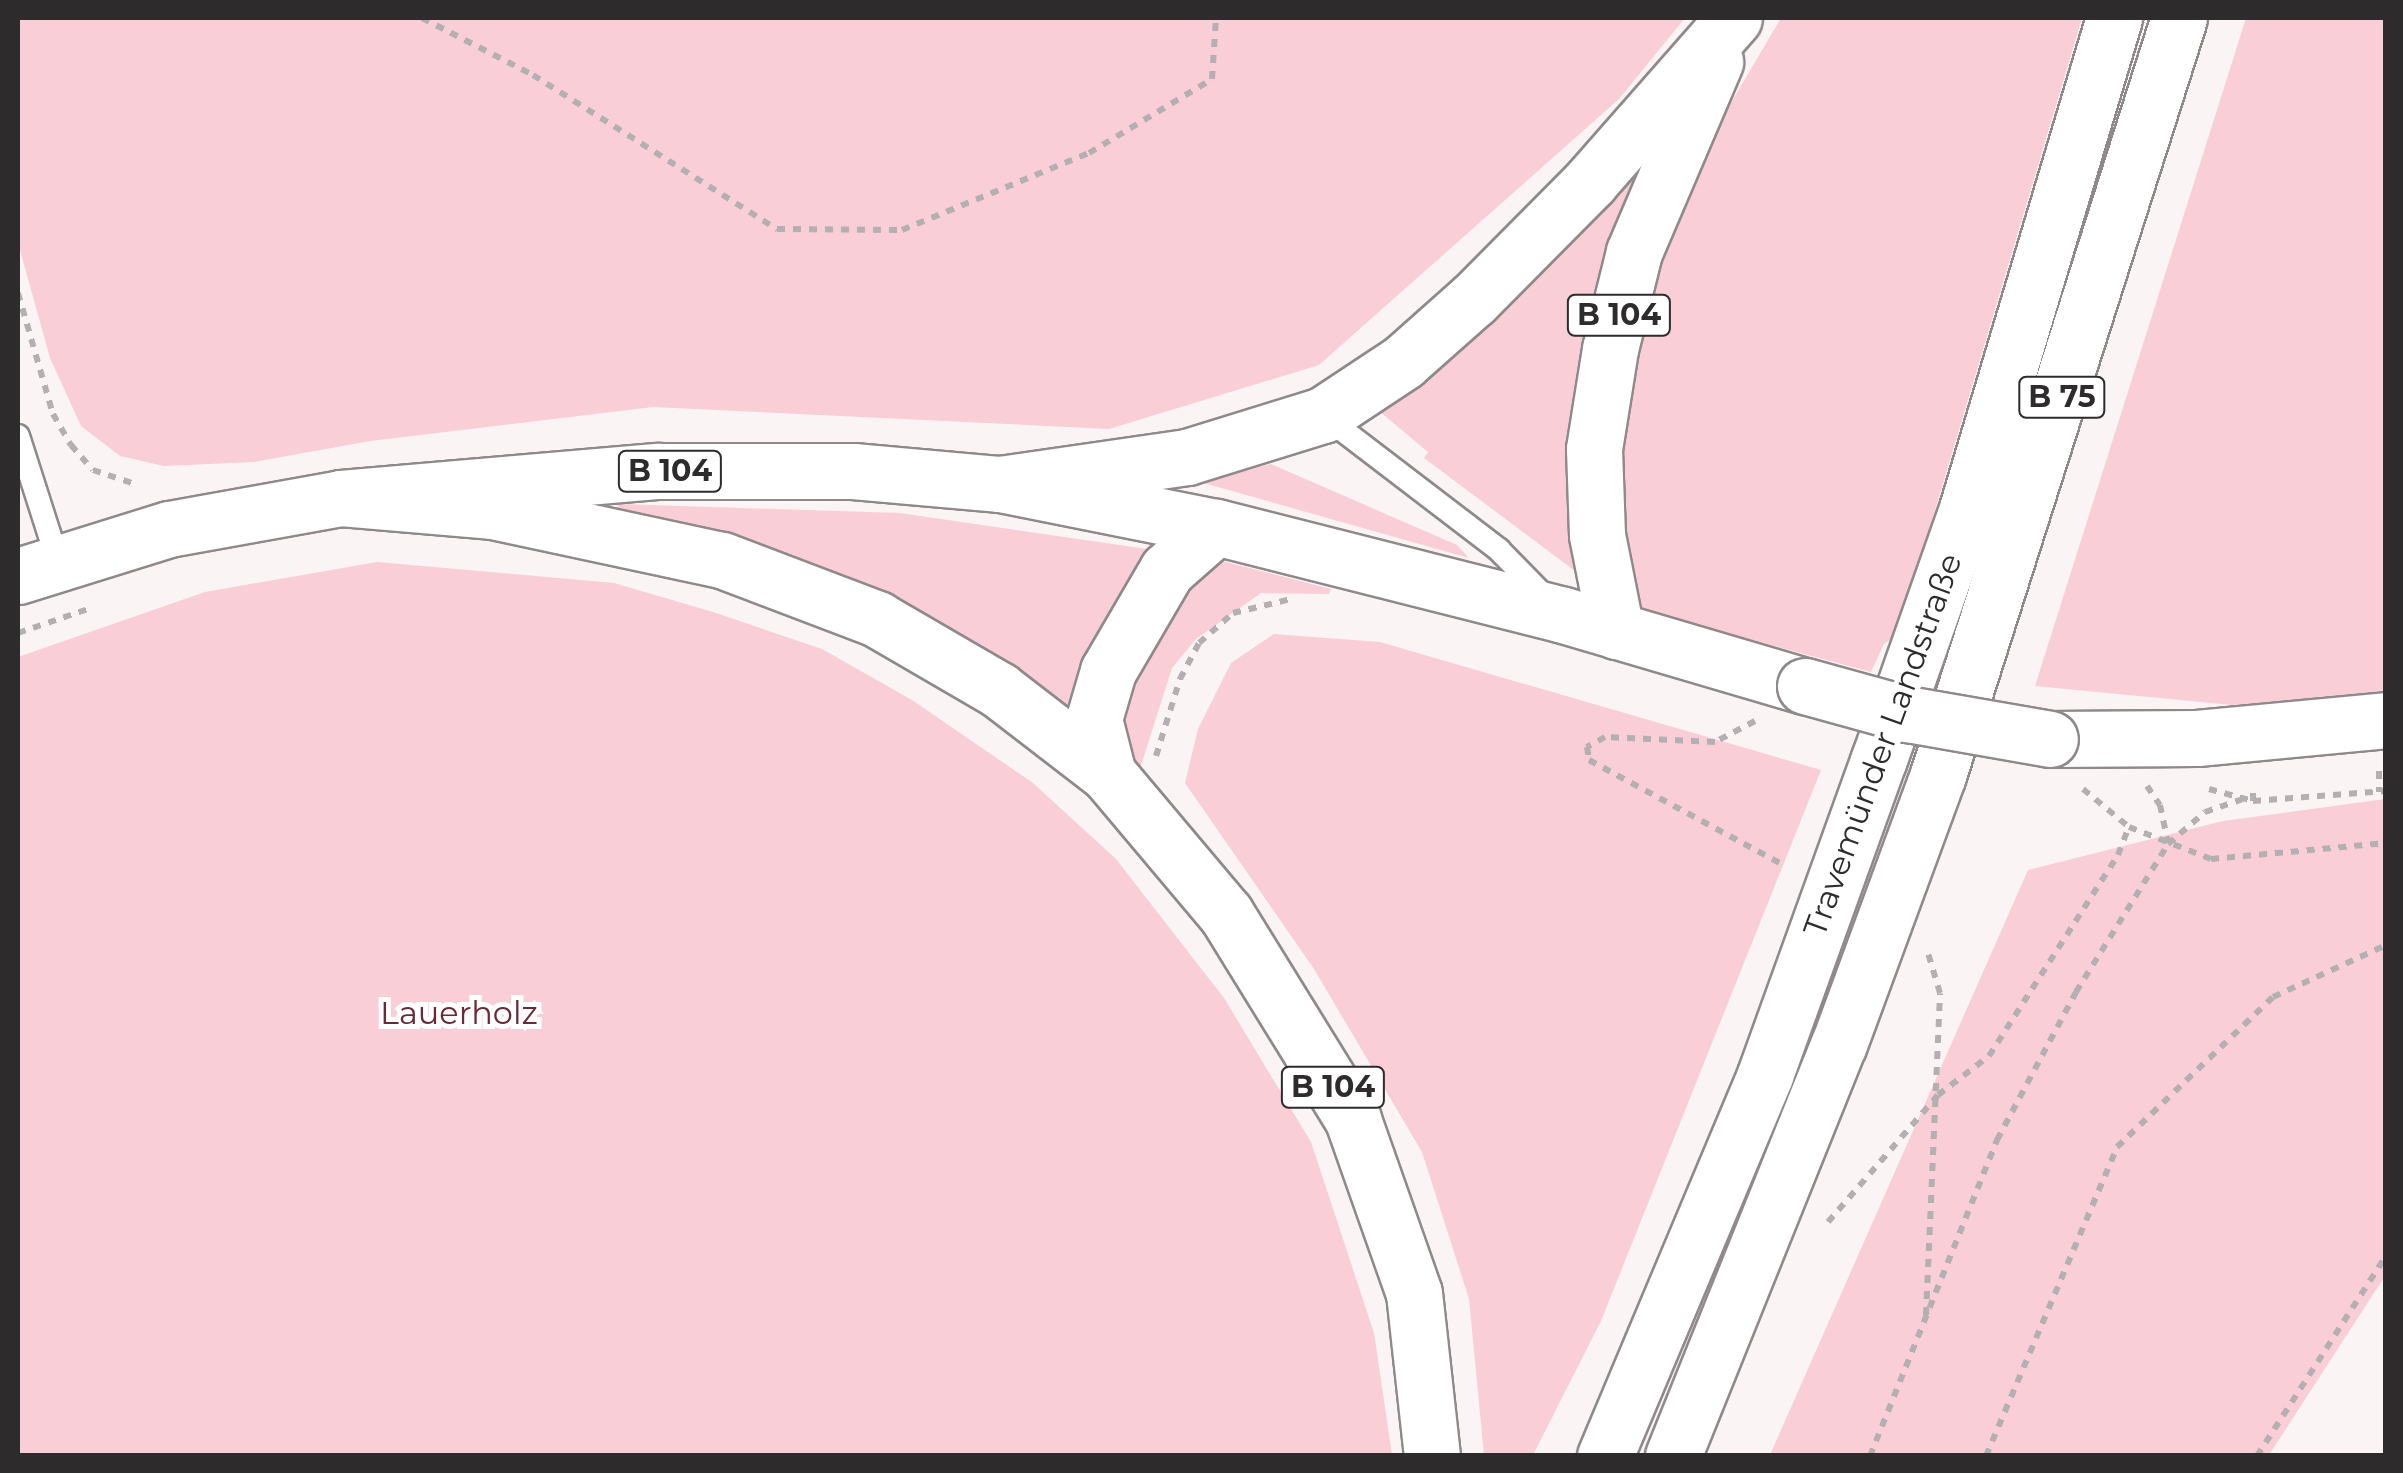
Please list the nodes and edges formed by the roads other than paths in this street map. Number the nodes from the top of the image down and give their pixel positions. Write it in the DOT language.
graph roads {
  1 [pos="1734,18"];
  2 [pos="2114,18"];
  3 [pos="2179,18"];
  4 [pos="1323,415"];
  5 [pos="18,436"];
  6 [pos="1000,484"];
  7 [pos="342,498"];
  8 [pos="1216,528"];
  9 [pos="38,569"];
  10 [pos="1563,615"];
  11 [pos="1616,631"];
  12 [pos="2382,746"];
  13 [pos="1121,787"];
  14 [pos="1432,1456"];
  15 [pos="1605,1456"];
  16 [pos="1673,1456"];
  1 -- 4 [label="main road, B 104"];
  1 -- 11 [label="main road, B 104"];
  2 -- 15 [label="main road, Travemünder Landstraße / B 75"];
  3 -- 16 [label="main road, Travemünder Landstraße / B 75"];
  4 -- 6 [label="main road, B 104"];
  4 -- 10 [label="lane"];
  5 -- 9 [label="lane"];
  6 -- 7 [label="main road, B 104"];
  6 -- 8 [label="main road, B 104"];
  7 -- 9 [label="main road, B 104"];
  7 -- 13 [label="main road, B 104"];
  8 -- 10 [label="main road, B 104"];
  8 -- 13 [label="main road, B 104"];
  10 -- 11 [label="main road, B 104"];
  11 -- 12 [label="main road, B 104, bridge"];
  13 -- 14 [label="main road, B 104"];
}
